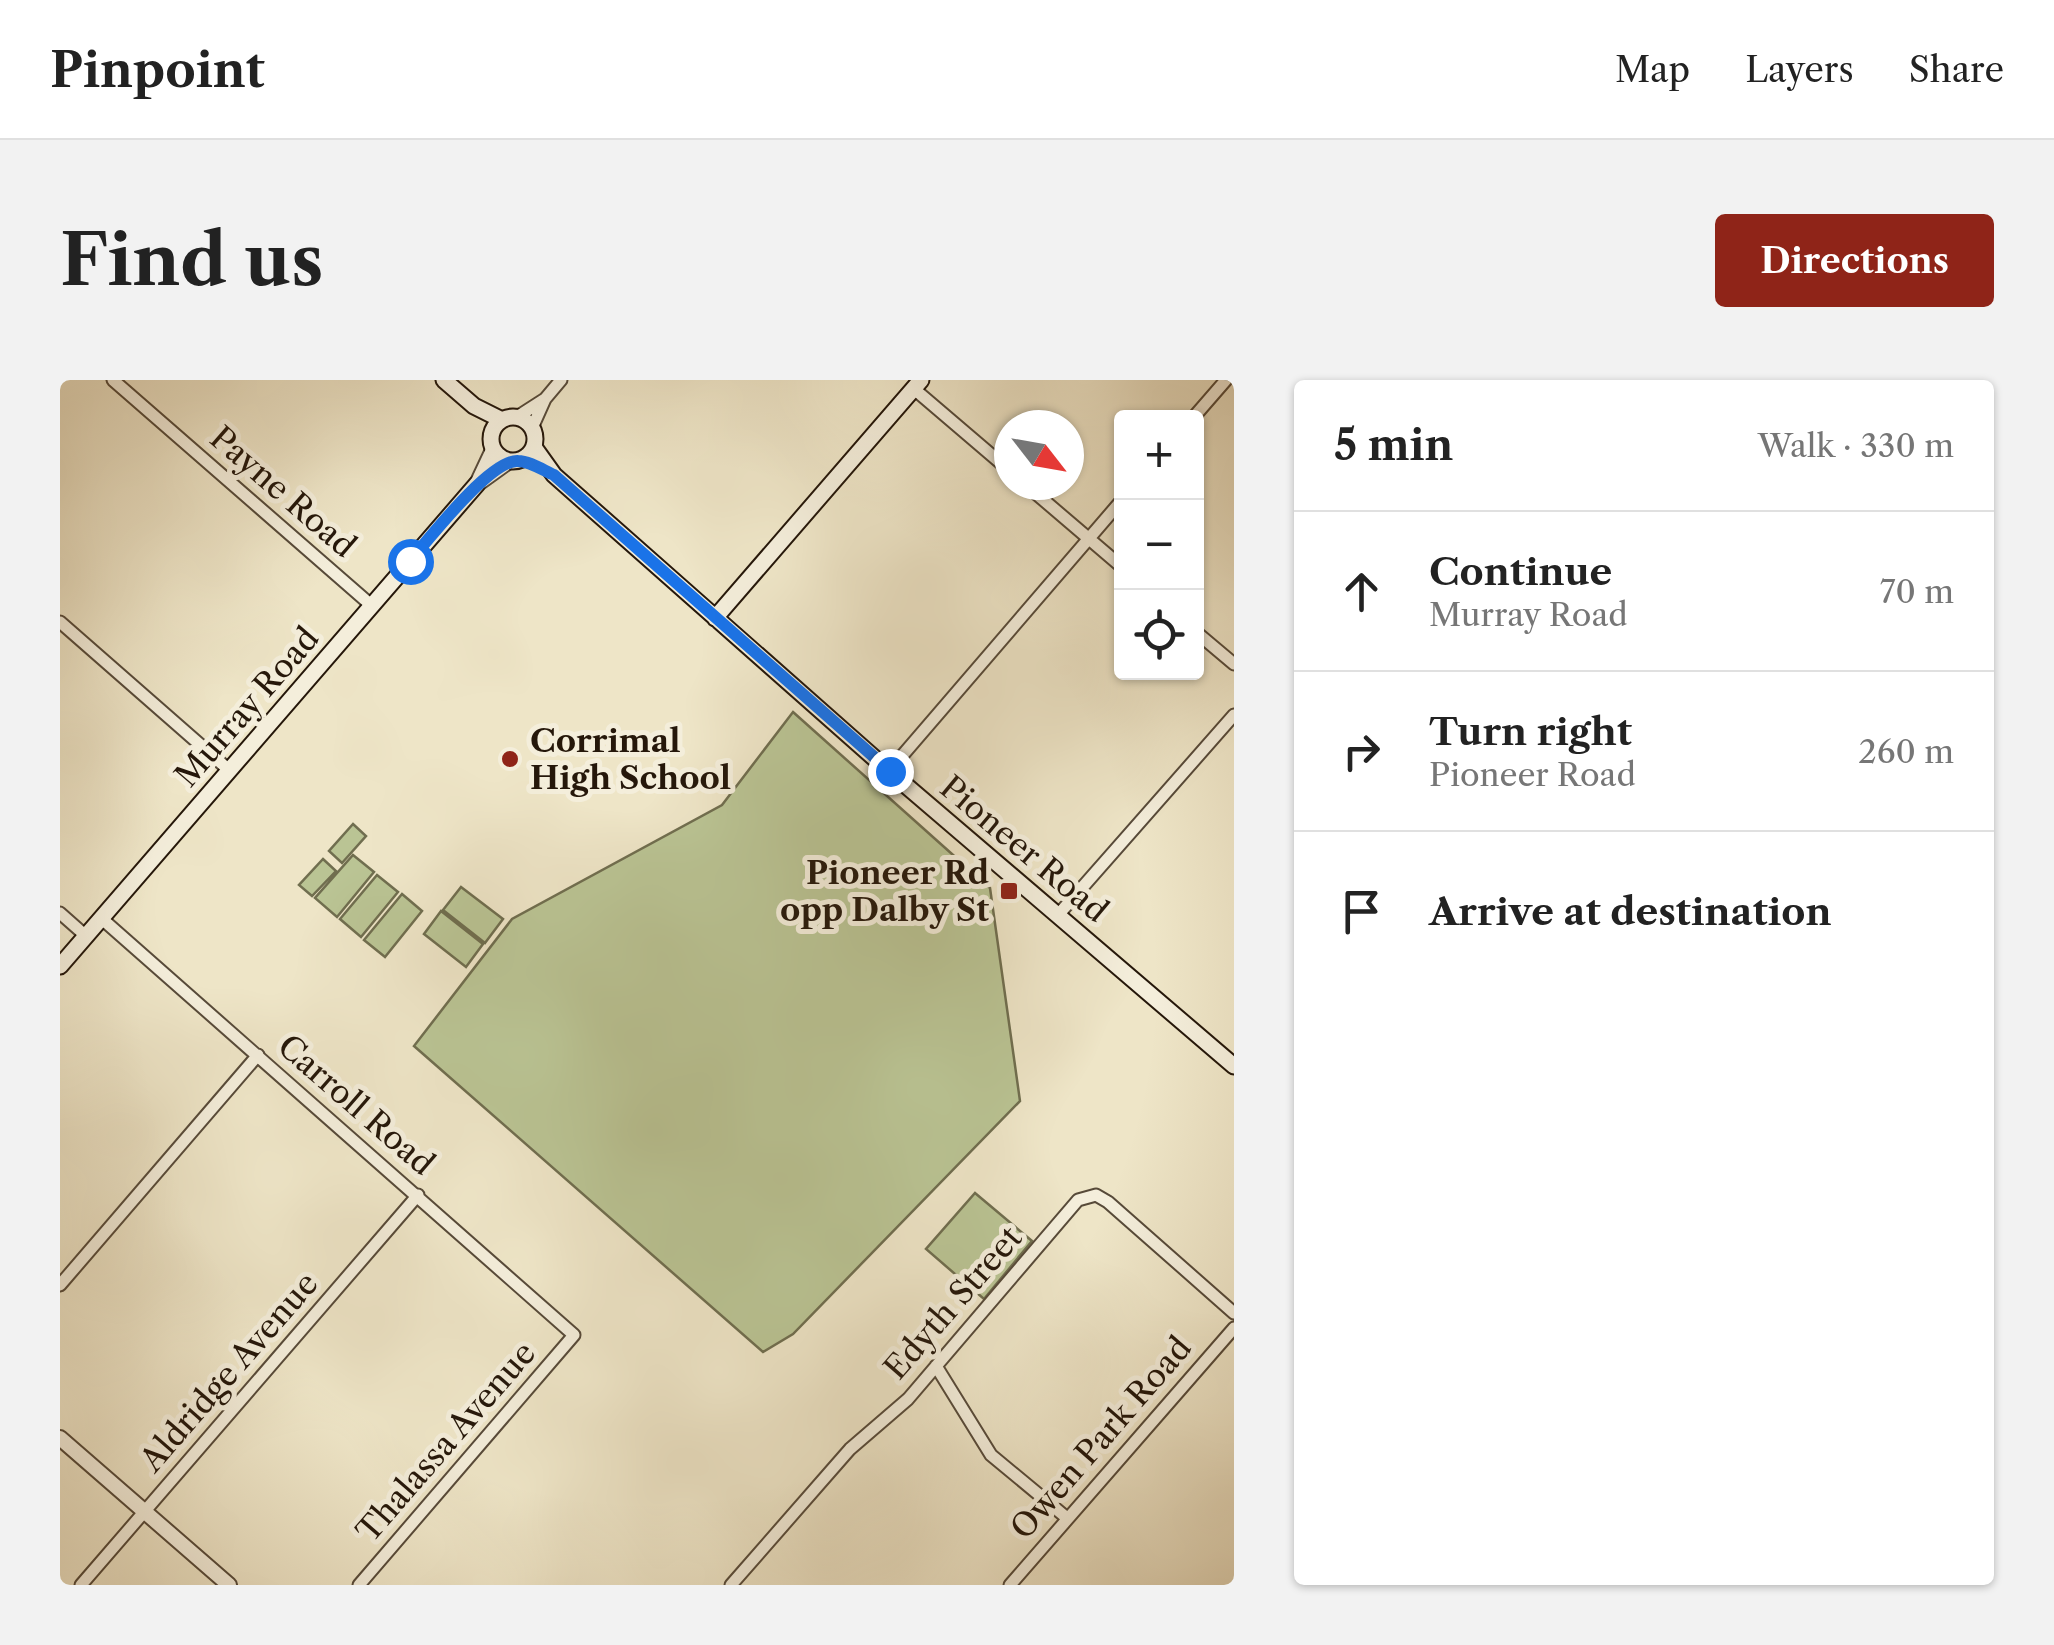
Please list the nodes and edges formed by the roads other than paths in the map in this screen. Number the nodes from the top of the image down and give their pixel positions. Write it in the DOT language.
graph roads {
  1 [pos="113,380"];
  2 [pos="444,380"];
  3 [pos="561,380"];
  4 [pos="1226,380"];
  5 [pos="917,384"];
  6 [pos="545,399"];
  7 [pos="474,406"];
  8 [pos="1200,410"];
  9 [pos="510,419"];
  10 [pos="532,428"];
  11 [pos="492,442"];
  12 [pos="534,447"];
  13 [pos="994,456"];
  14 [pos="515,461"];
  15 [pos="554,475"];
  16 [pos="477,484"];
  17 [pos="1044,500"];
  18 [pos="1114,509"];
  19 [pos="1088,538"];
  20 [pos="1114,560"];
  21 [pos="371,605"];
  22 [pos="715,618"];
  23 [pos="60,622"];
  24 [pos="1204,639"];
  25 [pos="1234,664"];
  26 [pos="1234,715"];
  27 [pos="229,770"];
  28 [pos="890,771"];
  29 [pos="60,913"];
  30 [pos="1058,915"];
  31 [pos="101,918"];
  32 [pos="86,936"];
  33 [pos="60,966"];
  34 [pos="258,1054"];
  35 [pos="1234,1066"];
  36 [pos="418,1195"];
  37 [pos="60,1284"];
  38 [pos="1234,1312"];
  39 [pos="1234,1328"];
  40 [pos="574,1335"];
  41 [pos="936,1366"];
  42 [pos="60,1438"];
  43 [pos="144,1512"];
  44 [pos="1067,1518"];
  45 [pos="81,1585"];
  46 [pos="229,1585"];
  47 [pos="359,1585"];
  48 [pos="731,1585"];
  49 [pos="1010,1585"];
  1 -- 21 [label="street, Payne Road"];
  2 -- 7 [label="main road"];
  3 -- 6 [label="street"];
  4 -- 8 [label="street"];
  5 -- 13 [label="street"];
  5 -- 22 [label="main road"];
  6 -- 9 [label="street"];
  6 -- 10 [label="street"];
  7 -- 9 [label="main road"];
  7 -- 11 [label="main road"];
  9 -- 10 [label="main road"];
  9 -- 11 [label="main road"];
  10 -- 12 [label="main road"];
  11 -- 14 [label="main road"];
  11 -- 16 [label="street, Murray Road"];
  12 -- 14 [label="main road"];
  12 -- 15 [label="main road, Pioneer Road"];
  14 -- 15 [label="main road, Pioneer Road"];
  14 -- 16 [label="street, Murray Road"];
  15 -- 22 [label="main road, Pioneer Road"];
  16 -- 21 [label="main road, Murray Road"];
  17 -- 19 [label="street"];
  18 -- 19 [label="street"];
  19 -- 20 [label="street"];
  19 -- 28 [label="street"];
  21 -- 27 [label="main road, Murray Road"];
  22 -- 28 [label="main road, Pioneer Road"];
  23 -- 27 [label="street"];
  24 -- 25 [label="street"];
  26 -- 30 [label="street"];
  27 -- 31 [label="main road, Murray Road"];
  28 -- 30 [label="main road, Pioneer Road"];
  29 -- 32 [label="street"];
  30 -- 35 [label="main road, Pioneer Road"];
  31 -- 32 [label="main road, Murray Road"];
  31 -- 34 [label="street, Carroll Road"];
  32 -- 33 [label="main road, Murray Road"];
  34 -- 36 [label="street, Carroll Road"];
  34 -- 37 [label="street"];
  36 -- 40 [label="street, Carroll Road"];
  36 -- 43 [label="street, Aldridge Avenue"];
  38 -- 41 [label="street, Edyth Street"];
  39 -- 44 [label="street, Owen Park Road"];
  40 -- 47 [label="street, Thalassa Avenue"];
  41 -- 44 [label="street"];
  41 -- 48 [label="street, Edyth Street"];
  42 -- 43 [label="street"];
  43 -- 45 [label="street, Aldridge Avenue"];
  43 -- 46 [label="street"];
  44 -- 49 [label="street, Owen Park Road"];
}
